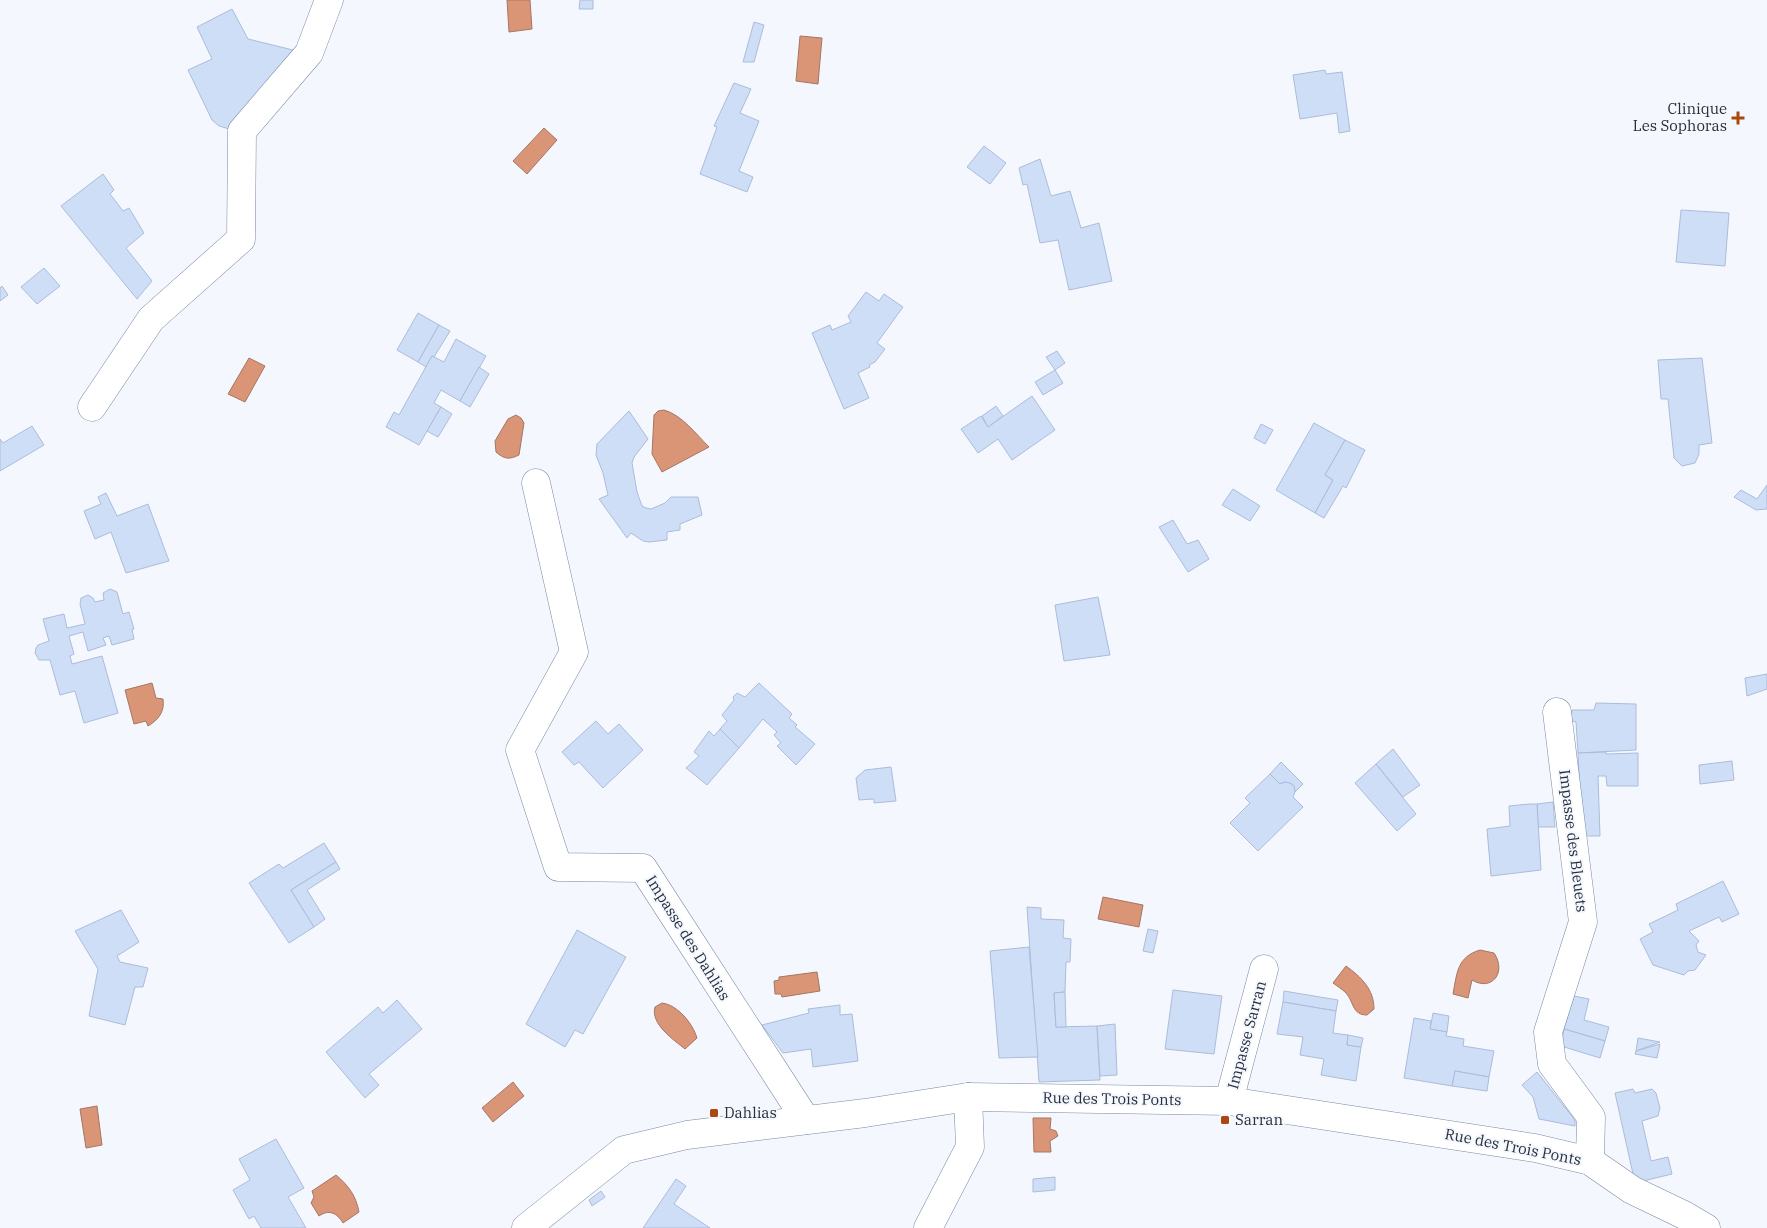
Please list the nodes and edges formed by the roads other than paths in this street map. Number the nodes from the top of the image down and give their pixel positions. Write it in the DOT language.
graph roads {
  1 [pos="329,0"];
  2 [pos="92,407"];
  3 [pos="536,483"];
  4 [pos="1557,712"];
  5 [pos="1264,969"];
  6 [pos="968,1097"];
  7 [pos="1229,1101"];
  8 [pos="806,1120"];
  9 [pos="1590,1161"];
  10 [pos="1688,1224"];
  11 [pos="526,1228"];
  12 [pos="928,1228"];
  1 -- 2 [label="street"];
  3 -- 8 [label="street, Impasse des Dahlias"];
  4 -- 9 [label="street, Impasse des Bleuets"];
  5 -- 7 [label="street, Impasse Sarran"];
  6 -- 7 [label="street, Rue des Trois Ponts"];
  6 -- 8 [label="street, Rue des Trois Ponts"];
  6 -- 12 [label="street"];
  7 -- 9 [label="street, Rue des Trois Ponts"];
  8 -- 11 [label="street, Rue des Trois Ponts"];
  9 -- 10 [label="street, Rue des Trois Ponts"];
}
